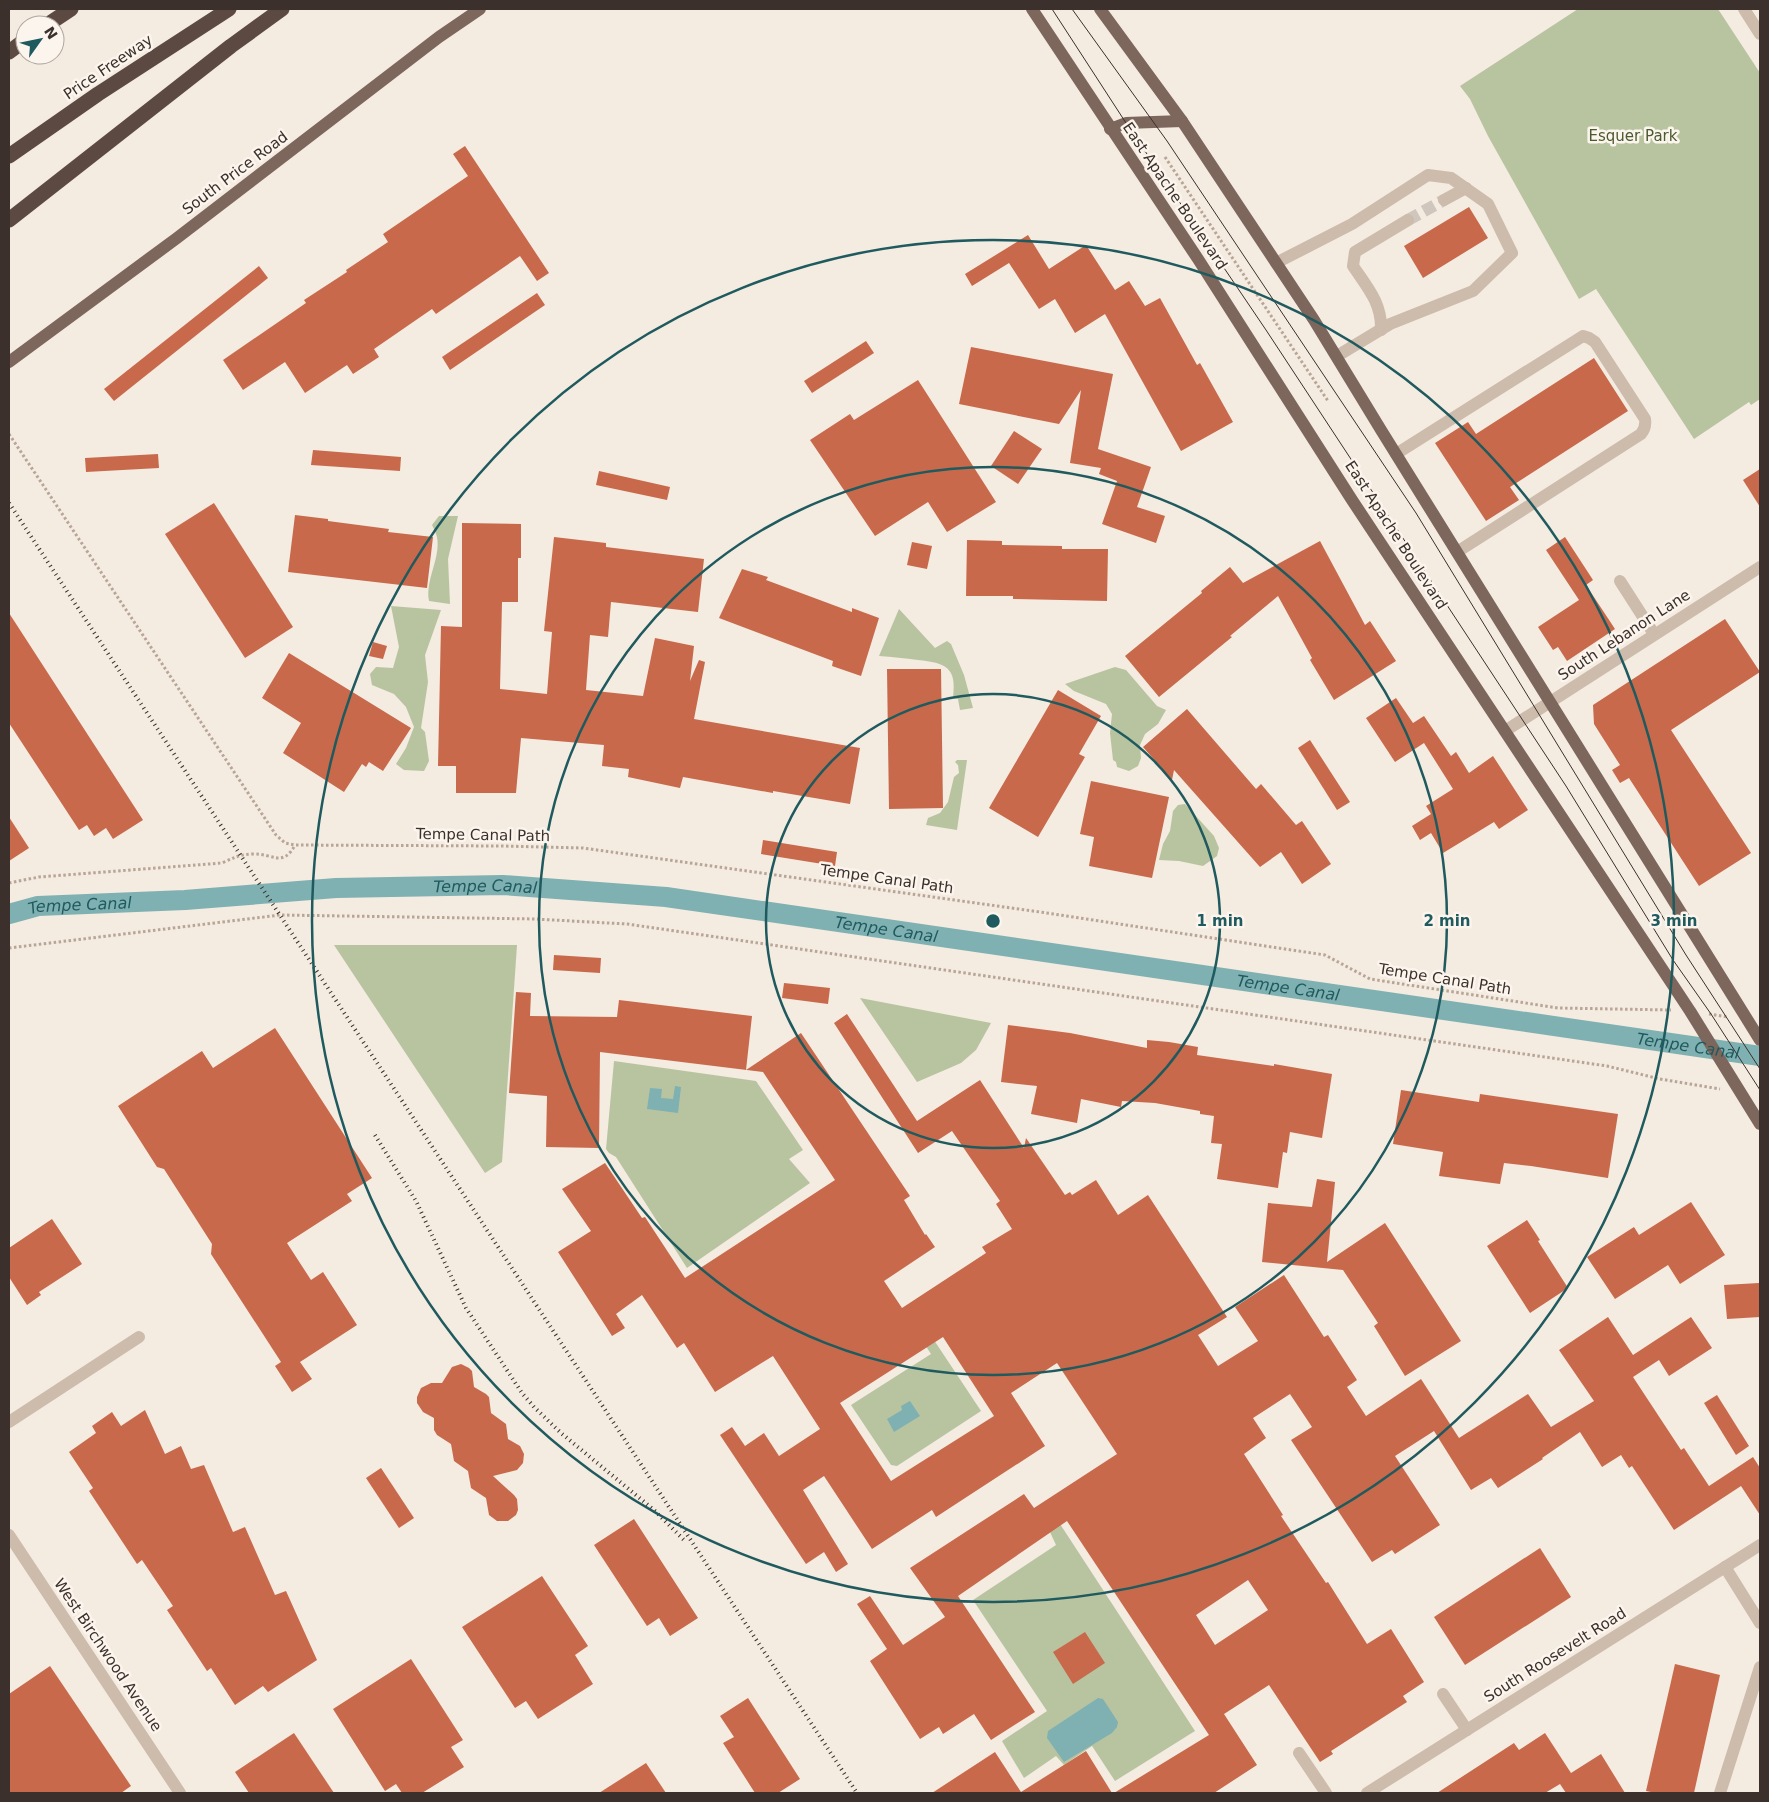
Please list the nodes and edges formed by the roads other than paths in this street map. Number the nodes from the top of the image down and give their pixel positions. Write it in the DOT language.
graph roads {
  1 [pos="229,9"];
  2 [pos="282,9"];
  3 [pos="480,9"];
  4 [pos="1032,9"];
  5 [pos="1100,9"];
  6 [pos="1744,9"];
  7 [pos="1760,34"];
  8 [pos="1182,121"];
  9 [pos="1110,129"];
  10 [pos="9,156"];
  11 [pos="1466,188"];
  12 [pos="1444,200"];
  13 [pos="9,220"];
  14 [pos="1408,220"];
  15 [pos="1276,263"];
  16 [pos="1381,330"];
  17 [pos="1336,356"];
  18 [pos="9,362"];
  19 [pos="1396,454"];
  20 [pos="1458,552"];
  21 [pos="1760,567"];
  22 [pos="1620,581"];
  23 [pos="1654,634"];
  24 [pos="1550,701"];
  25 [pos="1505,731"];
  26 [pos="1758,1037"];
  27 [pos="1760,1124"];
  28 [pos="139,1336"];
  29 [pos="9,1422"];
  30 [pos="9,1535"];
  31 [pos="1760,1545"];
  32 [pos="1725,1567"];
  33 [pos="1760,1624"];
  34 [pos="1760,1666"];
  35 [pos="1443,1694"];
  36 [pos="1467,1730"];
  37 [pos="1299,1753"];
  38 [pos="180,1793"];
  39 [pos="1326,1793"];
  40 [pos="1367,1793"];
  41 [pos="1720,1793"];
  1 -- 10 [label="highway, Price Freeway"];
  2 -- 13 [label="highway"];
  3 -- 18 [label="main road, South Price Road"];
  4 -- 9 [label="main road, East Apache Boulevard"];
  5 -- 8 [label="main road"];
  6 -- 7 [label="street"];
  8 -- 9 [label="main road"];
  8 -- 15 [label="main road"];
  9 -- 25 [label="main road, East Apache Boulevard"];
  11 -- 12 [label="street"];
  11 -- 15 [label="street"];
  11 -- 16 [label="street"];
  14 -- 16 [label="street"];
  15 -- 17 [label="main road"];
  16 -- 17 [label="street"];
  17 -- 19 [label="main road"];
  19 -- 20 [label="main road"];
  19 -- 20 [label="street"];
  20 -- 24 [label="main road"];
  21 -- 23 [label="street, South Lebanon Lane"];
  22 -- 23 [label="street"];
  23 -- 24 [label="street, South Lebanon Lane"];
  24 -- 25 [label="street, South Lebanon Lane"];
  24 -- 26 [label="main road"];
  25 -- 27 [label="main road, East Apache Boulevard"];
  28 -- 29 [label="street"];
  30 -- 38 [label="street, West Birchwood Avenue"];
  31 -- 32 [label="street, South Roosevelt Road"];
  32 -- 33 [label="street"];
  32 -- 36 [label="street, South Roosevelt Road"];
  34 -- 41 [label="street"];
  35 -- 36 [label="street"];
  36 -- 40 [label="street, South Roosevelt Road"];
  37 -- 39 [label="street"];
}
